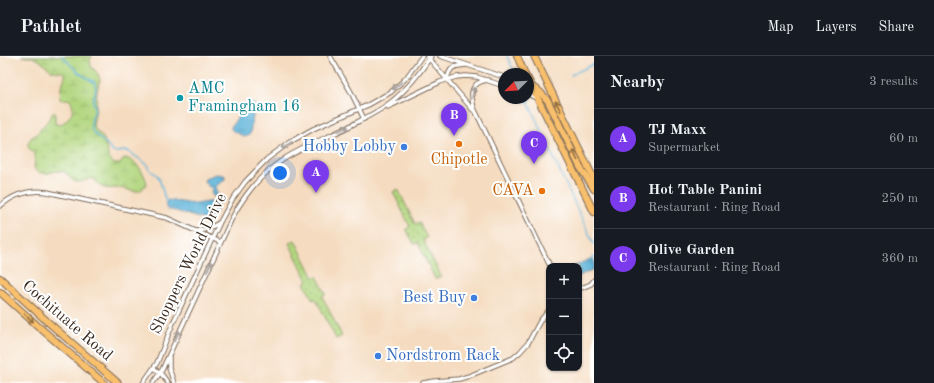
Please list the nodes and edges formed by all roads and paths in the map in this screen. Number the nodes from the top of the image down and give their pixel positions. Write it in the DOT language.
graph roads {
  1 [pos="330,56"];
  2 [pos="422,56"];
  3 [pos="440,56"];
  4 [pos="517,56"];
  5 [pos="534,56"];
  6 [pos="429,57"];
  7 [pos="470,66"];
  8 [pos="523,68"];
  9 [pos="498,75"];
  10 [pos="447,79"];
  11 [pos="488,80"];
  12 [pos="498,84"];
  13 [pos="534,88"];
  14 [pos="534,93"];
  15 [pos="534,97"];
  16 [pos="540,104"];
  17 [pos="359,109"];
  18 [pos="376,112"];
  19 [pos="476,115"];
  20 [pos="364,119"];
  21 [pos="594,179"];
  22 [pos="594,189"];
  23 [pos="0,206"];
  24 [pos="594,212"];
  25 [pos="220,222"];
  26 [pos="197,231"];
  27 [pos="212,238"];
  28 [pos="220,242"];
  29 [pos="549,263"];
  30 [pos="0,278"];
  31 [pos="593,282"];
  32 [pos="582,288"];
  33 [pos="0,292"];
  34 [pos="546,314"];
  35 [pos="169,353"];
  36 [pos="154,368"];
  37 [pos="160,373"];
  38 [pos="104,383"];
  39 [pos="118,383"];
  40 [pos="143,383"];
  41 [pos="153,383"];
  42 [pos="168,383"];
  43 [pos="174,383"];
  44 [pos="423,383"];
  1 -- 17 [label="street"];
  2 -- 17 [label="street, Shoppers World Drive, one-way"];
  3 -- 7 [label="street"];
  4 -- 8 [label="main road"];
  21 -- 5 [label="main road, one-way"];
  6 -- 10 [label="street"];
  6 -- 18 [label="street, Shoppers World Drive"];
  7 -- 9 [label="street"];
  7 -- 10 [label="street"];
  10 -- 11 [label="street, Shoppers World Drive"];
  10 -- 18 [label="street, Shoppers World Drive"];
  10 -- 19 [label="street"];
  11 -- 12 [label="street, Shoppers World Drive"];
  19 -- 11 [label="street, one-way"];
  22 -- 13 [label="main road, one-way"];
  14 -- 16 [label="main road"];
  15 -- 16 [label="street"];
  16 -- 24 [label="main road"];
  17 -- 20 [label="street"];
  17 -- 25 [label="street, Shoppers World Drive, one-way"];
  18 -- 20 [label="street, Shoppers World Drive"];
  19 -- 29 [label="street"];
  28 -- 20 [label="street, Shoppers World Drive, one-way"];
  23 -- 26 [label="street"];
  25 -- 26 [label="street"];
  25 -- 27 [label="street, Shoppers World Drive"];
  26 -- 27 [label="street"];
  27 -- 28 [label="street"];
  27 -- 36 [label="street, Shoppers World Drive"];
  35 -- 28 [label="street, Shoppers World Drive, one-way"];
  30 -- 39 [label="main road, Cochituate Road"];
  31 -- 32 [label="street"];
  33 -- 38 [label="main road, Cochituate Road, one-way"];
  34 -- 44 [label="street"];
  35 -- 37 [label="street, Shoppers World Drive"];
  35 -- 43 [label="street"];
  36 -- 37 [label="street"];
  36 -- 40 [label="street, Shoppers World Drive"];
  37 -- 41 [label="street, Shoppers World Drive"];
  37 -- 42 [label="street"];
}
